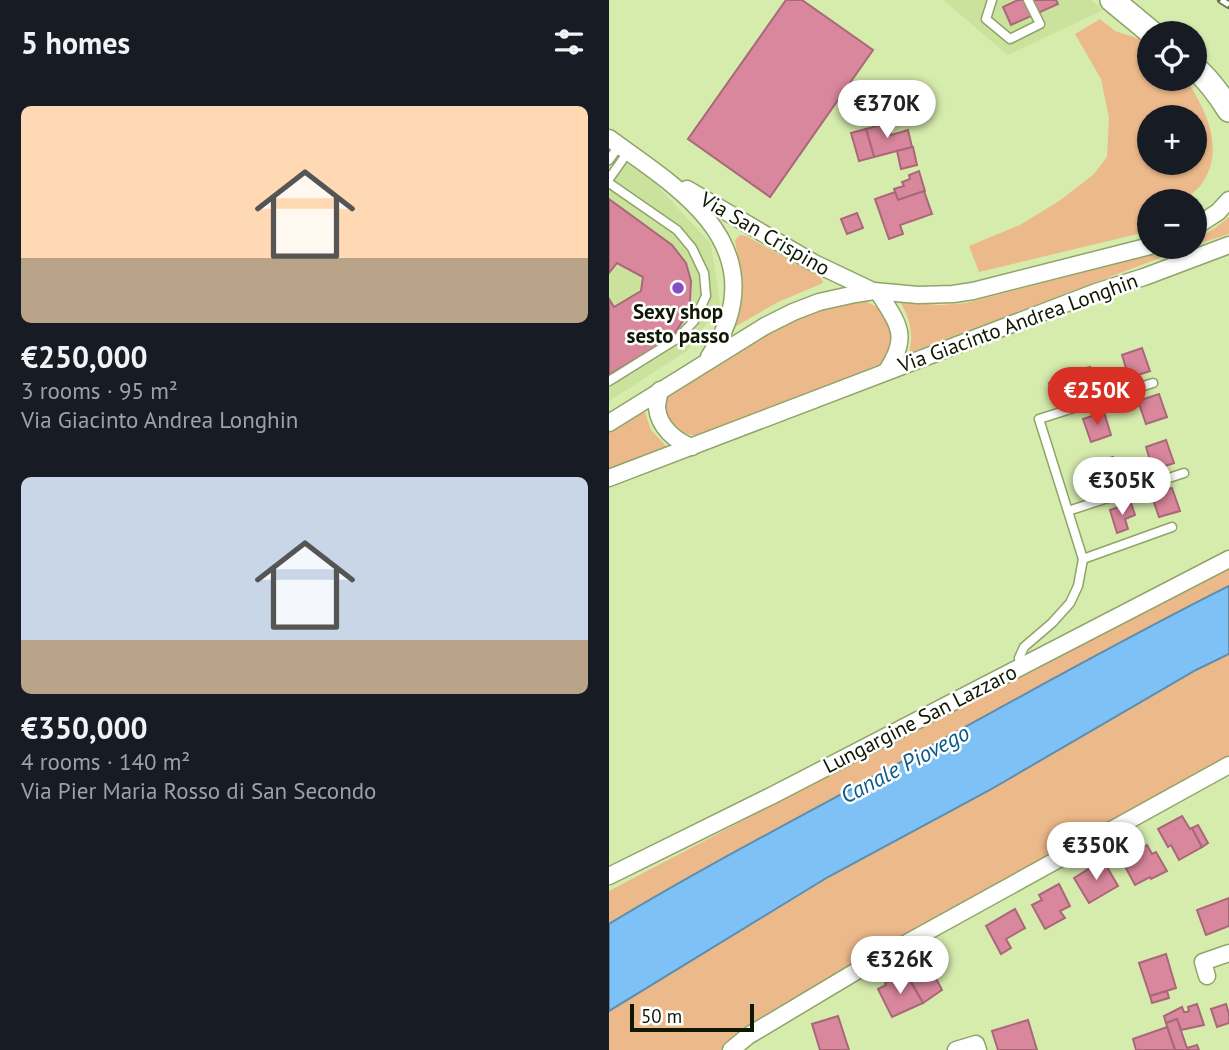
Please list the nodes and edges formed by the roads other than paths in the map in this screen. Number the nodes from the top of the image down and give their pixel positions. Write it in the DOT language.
graph roads {
  1 [pos="992,0"];
  2 [pos="1028,0"];
  3 [pos="1112,0"];
  4 [pos="1138,21"];
  5 [pos="1207,79"];
  6 [pos="1229,110"];
  7 [pos="619,146"];
  8 [pos="609,160"];
  9 [pos="657,173"];
  10 [pos="609,181"];
  11 [pos="1229,201"];
  12 [pos="1207,219"];
  13 [pos="1229,245"];
  14 [pos="1137,249"];
  15 [pos="876,291"];
  16 [pos="707,361"];
  17 [pos="886,372"];
  18 [pos="609,382"];
  19 [pos="1153,383"];
  20 [pos="660,390"];
  21 [pos="609,423"];
  22 [pos="692,447"];
  23 [pos="1184,473"];
  24 [pos="609,478"];
  25 [pos="1067,511"];
  26 [pos="1172,527"];
  27 [pos="1083,559"];
  28 [pos="1229,559"];
  29 [pos="1020,667"];
  30 [pos="1229,765"];
  31 [pos="609,876"];
  32 [pos="1229,953"];
  33 [pos="1207,976"];
  34 [pos="731,1050"];
  35 [pos="956,1050"];
  36 [pos="978,1050"];
  1 -- 2 [label="lane"];
  3 -- 4 [label="street"];
  5 -- 6 [label="street"];
  7 -- 8 [label="lane"];
  7 -- 9 [label="street, Via San Crispino"];
  7 -- 10 [label="lane"];
  9 -- 15 [label="street, Via San Crispino"];
  9 -- 16 [label="street, Via San Crispino"];
  10 -- 18 [label="lane"];
  11 -- 12 [label="street"];
  13 -- 17 [label="street, Via Giacinto Andrea Longhin"];
  14 -- 15 [label="street, Via Giacinto Andrea Longhin"];
  15 -- 16 [label="street, Via Giacinto Andrea Longhin"];
  15 -- 17 [label="street, Via Giacinto Andrea Longhin"];
  16 -- 20 [label="street, Via Giacinto Andrea Longhin"];
  17 -- 22 [label="street, Via Giacinto Andrea Longhin"];
  19 -- 25 [label="lane"];
  20 -- 21 [label="street, Via Giacinto Andrea Longhin"];
  20 -- 22 [label="street"];
  22 -- 24 [label="street, Via Giacinto Andrea Longhin"];
  23 -- 25 [label="lane"];
  25 -- 27 [label="lane"];
  26 -- 27 [label="lane"];
  27 -- 29 [label="lane"];
  28 -- 29 [label="street, Lungargine San Lazzaro"];
  29 -- 31 [label="street, Lungargine San Lazzaro"];
  30 -- 34 [label="street"];
  32 -- 33 [label="street"];
  35 -- 36 [label="street"];
}
